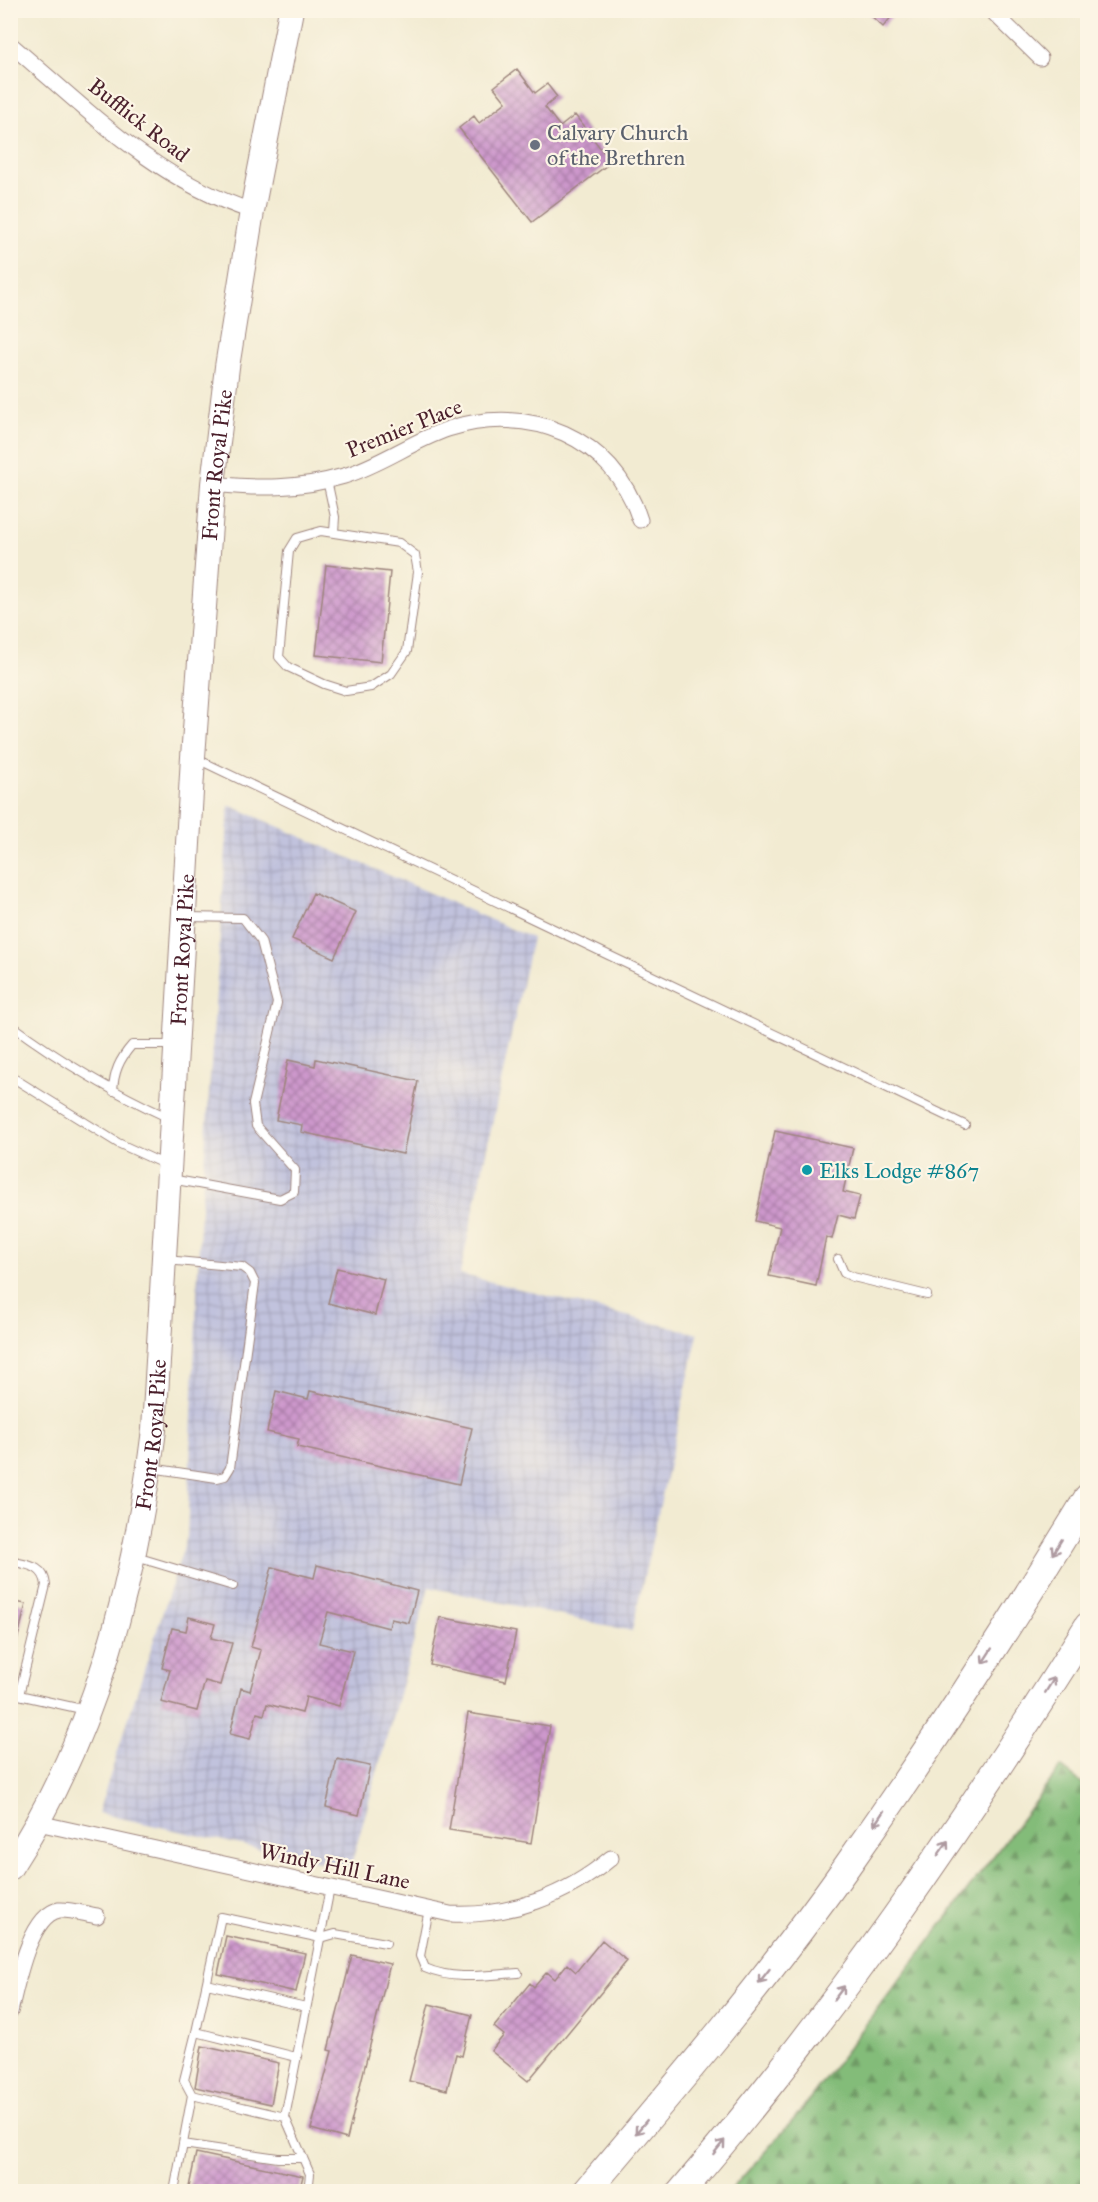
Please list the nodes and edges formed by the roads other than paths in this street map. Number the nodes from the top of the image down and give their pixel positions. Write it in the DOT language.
graph roads {
  1 [pos="291,10"];
  2 [pos="991,10"];
  3 [pos="10,44"];
  4 [pos="1040,58"];
  5 [pos="252,211"];
  6 [pos="327,480"];
  7 [pos="213,484"];
  8 [pos="640,520"];
  9 [pos="334,532"];
  10 [pos="193,757"];
  11 [pos="184,917"];
  12 [pos="10,1024"];
  13 [pos="177,1045"];
  14 [pos="10,1076"];
  15 [pos="113,1091"];
  16 [pos="173,1120"];
  17 [pos="965,1125"];
  18 [pos="169,1173"];
  19 [pos="838,1259"];
  20 [pos="164,1260"];
  21 [pos="927,1295"];
  22 [pos="149,1467"];
  23 [pos="1088,1497"];
  24 [pos="135,1556"];
  25 [pos="10,1561"];
  26 [pos="233,1586"];
  27 [pos="1088,1626"];
  28 [pos="10,1693"];
  29 [pos="20,1695"];
  30 [pos="87,1710"];
  31 [pos="38,1822"];
  32 [pos="611,1858"];
  33 [pos="10,1868"];
  34 [pos="330,1888"];
  35 [pos="429,1909"];
  36 [pos="96,1916"];
  37 [pos="321,1938"];
  38 [pos="386,1943"];
  39 [pos="518,1972"];
  40 [pos="207,1984"];
  41 [pos="306,2007"];
  42 [pos="10,2012"];
  43 [pos="195,2032"];
  44 [pos="296,2057"];
  45 [pos="192,2095"];
  46 [pos="285,2117"];
  47 [pos="183,2144"];
  48 [pos="303,2158"];
  49 [pos="174,2192"];
  50 [pos="308,2192"];
  51 [pos="586,2192"];
  52 [pos="681,2192"];
  1 -- 5 [label="highway, Front Royal Pike"];
  2 -- 4 [label="street"];
  3 -- 5 [label="street, Bufflick Road"];
  5 -- 7 [label="highway, Front Royal Pike"];
  6 -- 7 [label="street, Premier Place"];
  6 -- 8 [label="street, Premier Place"];
  6 -- 9 [label="lane"];
  7 -- 10 [label="highway, Front Royal Pike"];
  9 -- 9 [label="lane"];
  10 -- 11 [label="highway, Front Royal Pike"];
  10 -- 17 [label="lane"];
  11 -- 13 [label="highway, Front Royal Pike"];
  11 -- 18 [label="lane"];
  12 -- 15 [label="lane"];
  13 -- 15 [label="lane"];
  13 -- 16 [label="highway, Front Royal Pike"];
  14 -- 18 [label="lane"];
  15 -- 16 [label="lane"];
  16 -- 18 [label="highway, Front Royal Pike"];
  18 -- 20 [label="highway, Front Royal Pike"];
  19 -- 21 [label="lane"];
  20 -- 22 [label="highway, Front Royal Pike"];
  20 -- 22 [label="lane"];
  22 -- 24 [label="highway, Front Royal Pike"];
  23 -- 51 [label="highway, one-way"];
  24 -- 26 [label="lane"];
  24 -- 30 [label="highway, Front Royal Pike"];
  25 -- 29 [label="lane"];
  52 -- 27 [label="highway, one-way"];
  28 -- 29 [label="lane"];
  29 -- 30 [label="lane"];
  30 -- 31 [label="highway, Front Royal Pike"];
  31 -- 33 [label="highway, Front Royal Pike"];
  31 -- 34 [label="street, Windy Hill Lane"];
  32 -- 35 [label="street, Windy Hill Lane"];
  34 -- 35 [label="street, Windy Hill Lane"];
  34 -- 37 [label="lane"];
  35 -- 39 [label="lane"];
  36 -- 42 [label="street"];
  37 -- 38 [label="lane"];
  37 -- 40 [label="lane"];
  37 -- 41 [label="lane"];
  40 -- 41 [label="lane"];
  40 -- 43 [label="lane"];
  41 -- 44 [label="lane"];
  43 -- 44 [label="lane"];
  43 -- 45 [label="lane"];
  44 -- 46 [label="lane"];
  45 -- 46 [label="lane"];
  45 -- 47 [label="lane"];
  46 -- 48 [label="lane"];
  47 -- 48 [label="lane"];
  47 -- 49 [label="lane"];
  48 -- 50 [label="lane"];
}
